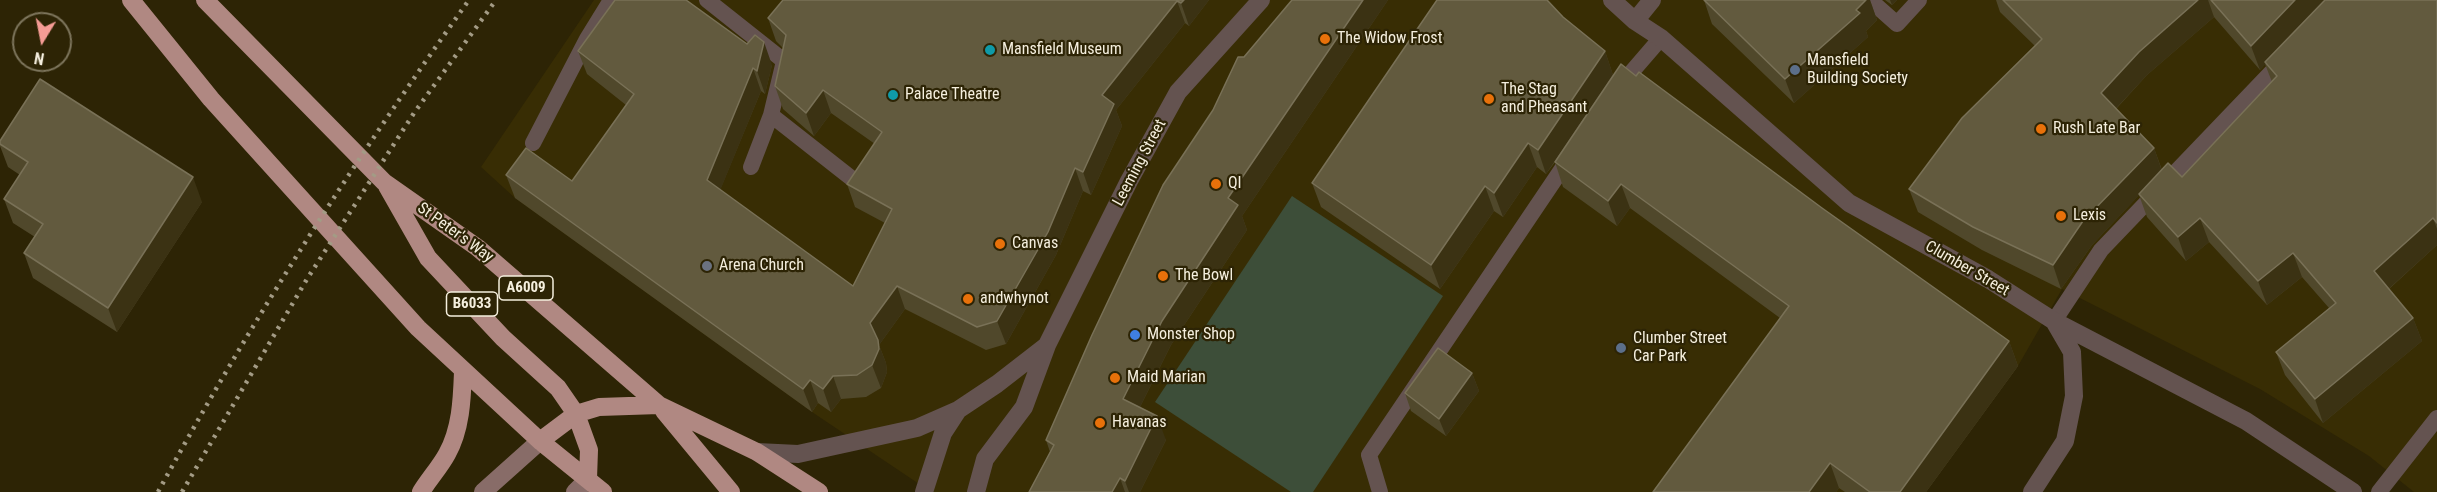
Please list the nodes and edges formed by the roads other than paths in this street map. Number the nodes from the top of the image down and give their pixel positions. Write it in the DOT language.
graph roads {
  1 [pos="131,0"];
  2 [pos="205,0"];
  3 [pos="611,0"];
  4 [pos="707,0"];
  5 [pos="1261,0"];
  6 [pos="1612,0"];
  7 [pos="1652,0"];
  8 [pos="1870,0"];
  9 [pos="1919,0"];
  10 [pos="1635,21"];
  11 [pos="1661,38"];
  12 [pos="2300,43"];
  13 [pos="1610,99"];
  14 [pos="771,116"];
  15 [pos="1583,139"];
  16 [pos="532,143"];
  17 [pos="752,167"];
  18 [pos="855,181"];
  19 [pos="384,182"];
  20 [pos="2054,321"];
  21 [pos="1047,345"];
  22 [pos="463,372"];
  23 [pos="659,405"];
  24 [pos="958,410"];
  25 [pos="576,414"];
  26 [pos="2437,418"];
  27 [pos="540,441"];
  28 [pos="757,452"];
  29 [pos="581,486"];
  30 [pos="421,492"];
  31 [pos="483,492"];
  32 [pos="603,492"];
  33 [pos="731,492"];
  34 [pos="819,492"];
  35 [pos="924,492"];
  36 [pos="976,492"];
  37 [pos="1380,492"];
  38 [pos="2032,492"];
  39 [pos="2353,492"];
  40 [pos="2379,492"];
  1 -- 22 [label="highway"];
  2 -- 19 [label="highway, St Peter's Way / A6009"];
  3 -- 16 [label="lane"];
  4 -- 14 [label="lane"];
  5 -- 21 [label="street, Leeming Street"];
  6 -- 10 [label="street, Clumber Street"];
  7 -- 10 [label="street"];
  8 -- 9 [label="lane"];
  10 -- 11 [label="street, Clumber Street"];
  11 -- 13 [label="lane"];
  11 -- 20 [label="street, Clumber Street"];
  12 -- 20 [label="lane"];
  14 -- 17 [label="lane"];
  14 -- 18 [label="lane"];
  15 -- 37 [label="lane"];
  19 -- 23 [label="highway, St Peter's Way / A6009"];
  19 -- 25 [label="highway, B6033"];
  20 -- 38 [label="street"];
  20 -- 39 [label="street, Clumber Street"];
  21 -- 24 [label="street, Leeming Street"];
  21 -- 36 [label="street, Leeming Street"];
  22 -- 27 [label="highway"];
  22 -- 30 [label="highway"];
  23 -- 25 [label="highway"];
  23 -- 28 [label="highway, St Peter's Way / A6009"];
  23 -- 33 [label="highway"];
  24 -- 28 [label="street, Leeming Street"];
  24 -- 35 [label="street, Leeming Street"];
  25 -- 27 [label="highway"];
  25 -- 29 [label="highway, B6033"];
  26 -- 40 [label="lane"];
  27 -- 29 [label="highway"];
  27 -- 31 [label="main road"];
  28 -- 34 [label="highway, St Peter's Way / A6009"];
  29 -- 32 [label="highway"];
}
